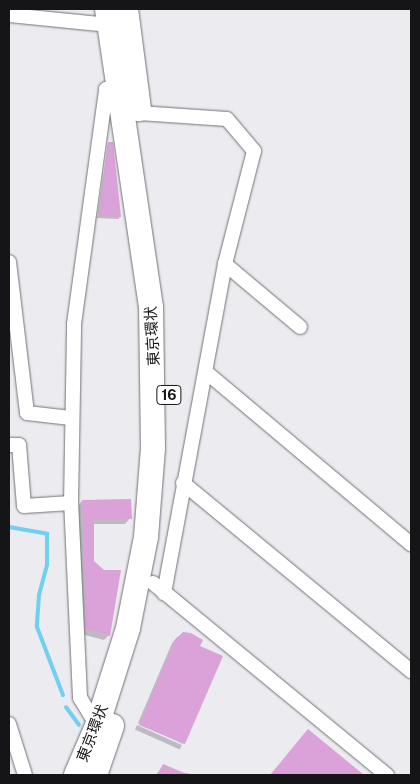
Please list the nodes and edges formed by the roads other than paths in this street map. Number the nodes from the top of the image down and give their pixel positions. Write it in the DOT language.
graph roads {
  1 [pos="114,14"];
  2 [pos="9,15"];
  3 [pos="120,88"];
  4 [pos="140,113"];
  5 [pos="9,262"];
  6 [pos="225,264"];
  7 [pos="11,309"];
  8 [pos="300,326"];
  9 [pos="206,372"];
  10 [pos="71,418"];
  11 [pos="9,445"];
  12 [pos="183,483"];
  13 [pos="71,503"];
  14 [pos="411,544"];
  15 [pos="158,588"];
  16 [pos="411,671"];
  17 [pos="9,724"];
  18 [pos="97,726"];
  19 [pos="26,775"];
  20 [pos="76,775"];
  21 [pos="96,775"];
  22 [pos="387,775"];
  1 -- 2 [label="street"];
  1 -- 3 [label="highway, 東京環状 / 16"];
  1 -- 4 [label="highway, 東京環状 / 16"];
  3 -- 10 [label="street"];
  3 -- 18 [label="highway, 東京環状 / 16"];
  4 -- 6 [label="street"];
  4 -- 15 [label="highway, 東京環状 / 16"];
  5 -- 7 [label="street"];
  6 -- 8 [label="street"];
  6 -- 9 [label="street"];
  7 -- 10 [label="street"];
  9 -- 12 [label="street"];
  9 -- 14 [label="street"];
  10 -- 13 [label="street"];
  11 -- 13 [label="street"];
  12 -- 15 [label="street"];
  12 -- 16 [label="street"];
  13 -- 18 [label="street"];
  15 -- 21 [label="highway, 東京環状 / 16"];
  15 -- 22 [label="street"];
  17 -- 19 [label="street"];
  18 -- 20 [label="highway, 東京環状 / 16"];
}
